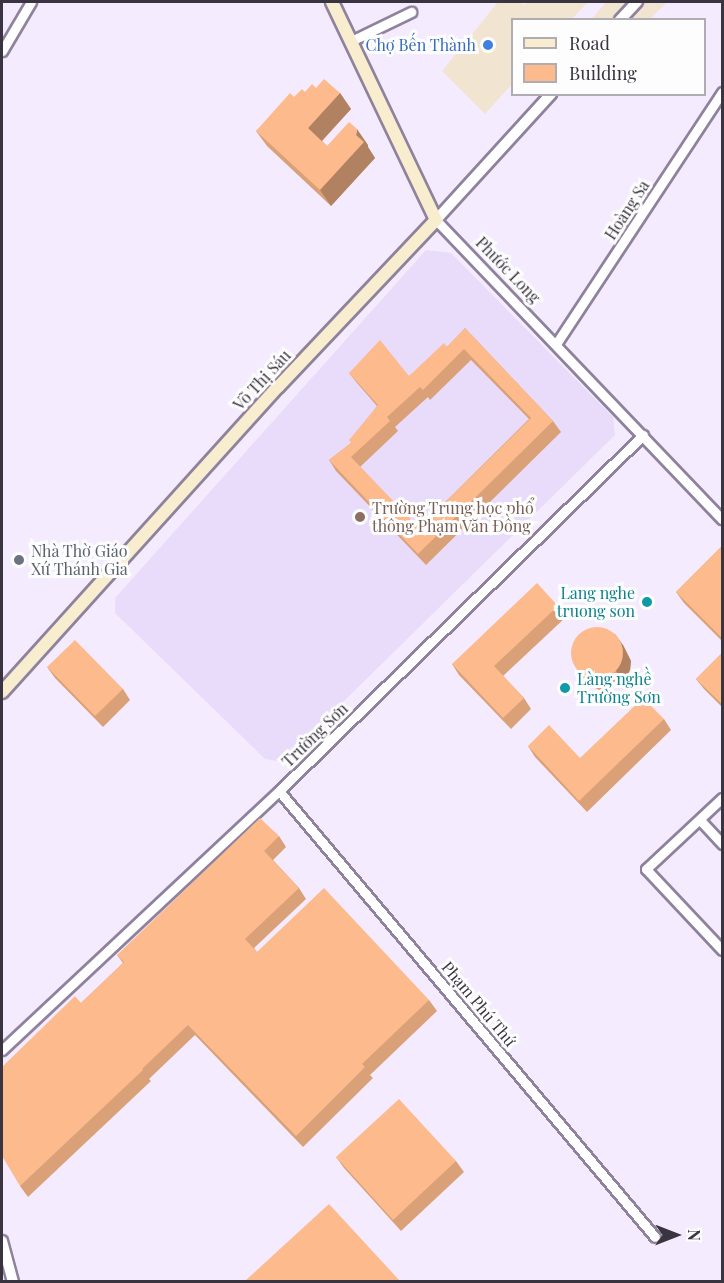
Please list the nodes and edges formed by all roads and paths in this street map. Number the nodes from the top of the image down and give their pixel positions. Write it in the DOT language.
graph roads {
  1 [pos="31,2"];
  2 [pos="332,2"];
  3 [pos="637,2"];
  4 [pos="411,12"];
  5 [pos="622,18"];
  6 [pos="351,41"];
  7 [pos="2,51"];
  8 [pos="723,92"];
  9 [pos="549,96"];
  10 [pos="436,220"];
  11 [pos="556,344"];
  12 [pos="644,435"];
  13 [pos="723,519"];
  14 [pos="2,692"];
  15 [pos="279,791"];
  16 [pos="723,798"];
  17 [pos="700,820"];
  18 [pos="723,844"];
  19 [pos="723,950"];
  20 [pos="2,1050"];
  21 [pos="655,1237"];
  22 [pos="2,1241"];
  23 [pos="12,1281"];
  1 -- 7 [label="street"];
  2 -- 6 [label="main road, Phước Long"];
  3 -- 5 [label="street"];
  4 -- 6 [label="street"];
  6 -- 10 [label="main road, Phước Long"];
  8 -- 11 [label="street, Hoàng Sa"];
  9 -- 10 [label="street, Võ Thị Sáu"];
  10 -- 11 [label="street, Phước Long"];
  10 -- 14 [label="main road, Võ Thị Sáu"];
  11 -- 12 [label="street, Phước Long"];
  12 -- 13 [label="street, Phước Long"];
  12 -- 15 [label="street, Trường Sơn"];
  15 -- 20 [label="street, Trường Sơn"];
  15 -- 21 [label="street, Phạm Phú Thứ"];
  16 -- 17 [label="street"];
  17 -- 18 [label="street"];
  17 -- 19 [label="street"];
  22 -- 23 [label="street"];
}
